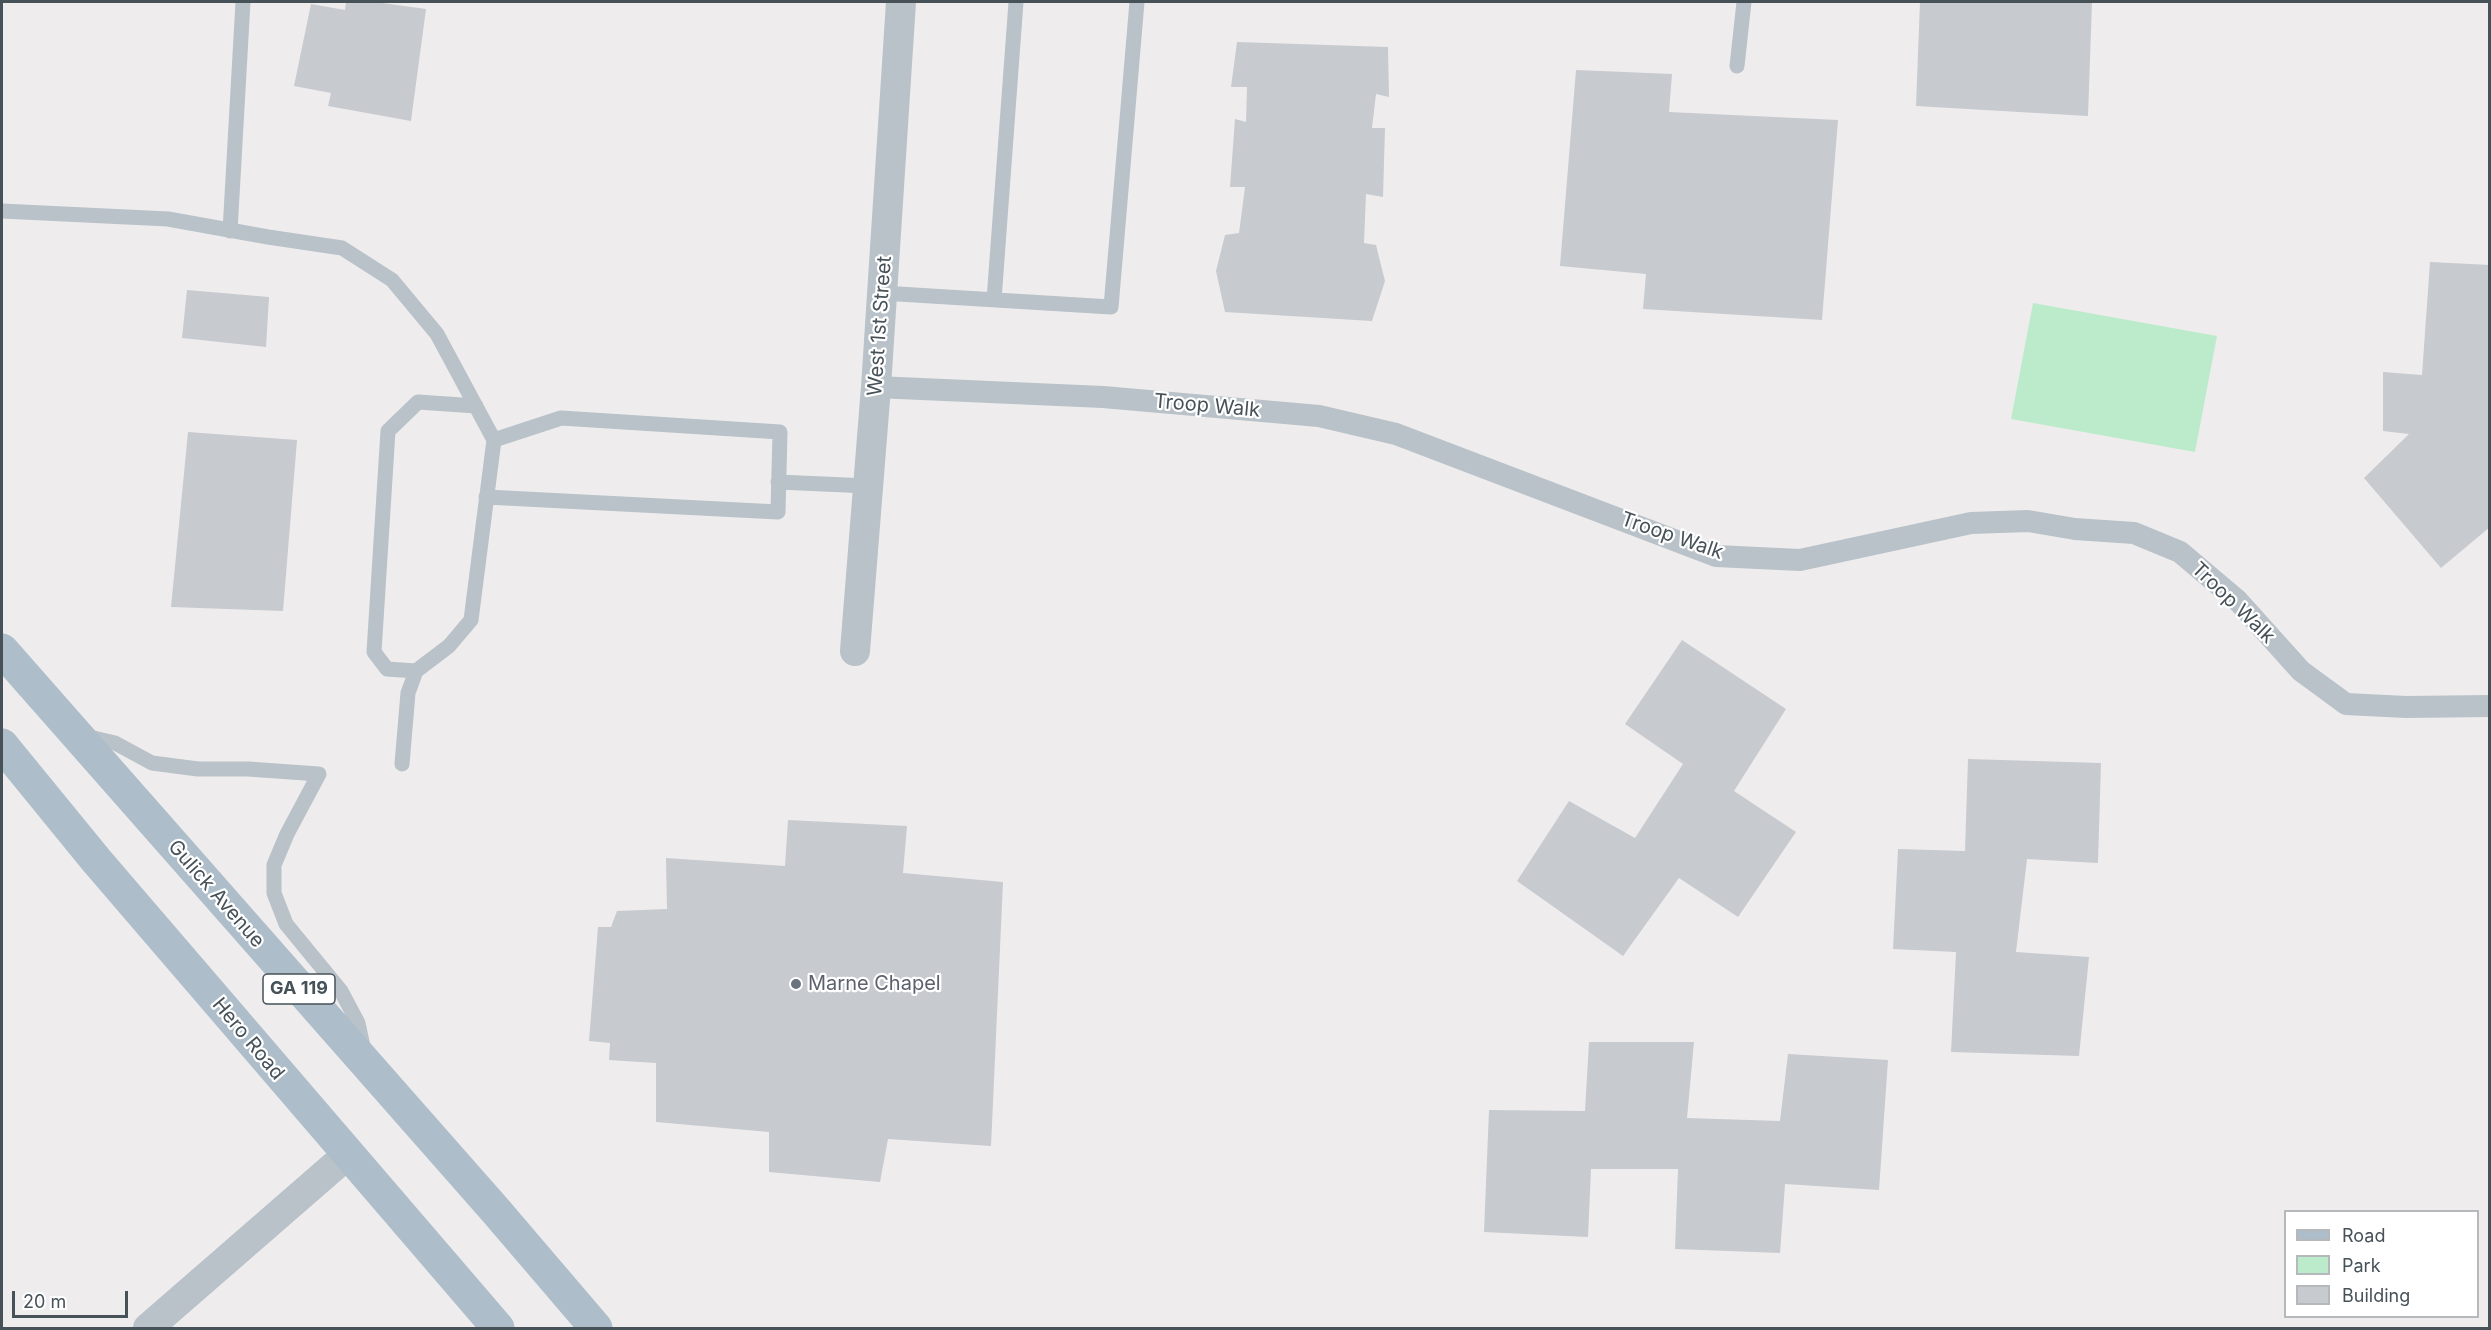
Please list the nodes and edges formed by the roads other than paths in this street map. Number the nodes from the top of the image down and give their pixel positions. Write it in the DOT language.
graph roads {
  1 [pos="243,2"];
  2 [pos="901,2"];
  3 [pos="1016,2"];
  4 [pos="1137,2"];
  5 [pos="1744,2"];
  6 [pos="1737,66"];
  7 [pos="2,211"];
  8 [pos="230,231"];
  9 [pos="882,293"];
  10 [pos="994,300"];
  11 [pos="876,387"];
  12 [pos="476,406"];
  13 [pos="494,440"];
  14 [pos="778,482"];
  15 [pos="868,486"];
  16 [pos="486,497"];
  17 [pos="2,650"];
  18 [pos="855,651"];
  19 [pos="416,671"];
  20 [pos="2490,706"];
  21 [pos="75,734"];
  22 [pos="2,745"];
  23 [pos="402,764"];
  24 [pos="367,1065"];
  25 [pos="347,1155"];
  26 [pos="148,1329"];
  27 [pos="498,1329"];
  28 [pos="597,1329"];
  1 -- 8 [label="lane"];
  2 -- 9 [label="street, West 1st Street"];
  3 -- 10 [label="lane"];
  4 -- 10 [label="lane"];
  5 -- 6 [label="lane"];
  7 -- 8 [label="lane"];
  8 -- 12 [label="lane"];
  9 -- 10 [label="lane"];
  9 -- 11 [label="street, West 1st Street"];
  11 -- 15 [label="street, West 1st Street"];
  11 -- 20 [label="street, Troop Walk"];
  12 -- 13 [label="lane"];
  12 -- 19 [label="lane"];
  13 -- 14 [label="lane"];
  13 -- 16 [label="lane"];
  14 -- 15 [label="lane"];
  14 -- 16 [label="lane"];
  15 -- 18 [label="street, West 1st Street"];
  16 -- 19 [label="lane"];
  17 -- 21 [label="main road, Gulick Avenue / GA 119"];
  19 -- 23 [label="lane"];
  21 -- 24 [label="main road, Gulick Avenue / GA 119"];
  21 -- 24 [label="lane"];
  22 -- 25 [label="main road, Hero Road"];
  24 -- 28 [label="main road, Gulick Avenue / GA 119"];
  25 -- 26 [label="street"];
  25 -- 27 [label="main road, Hero Road"];
}
